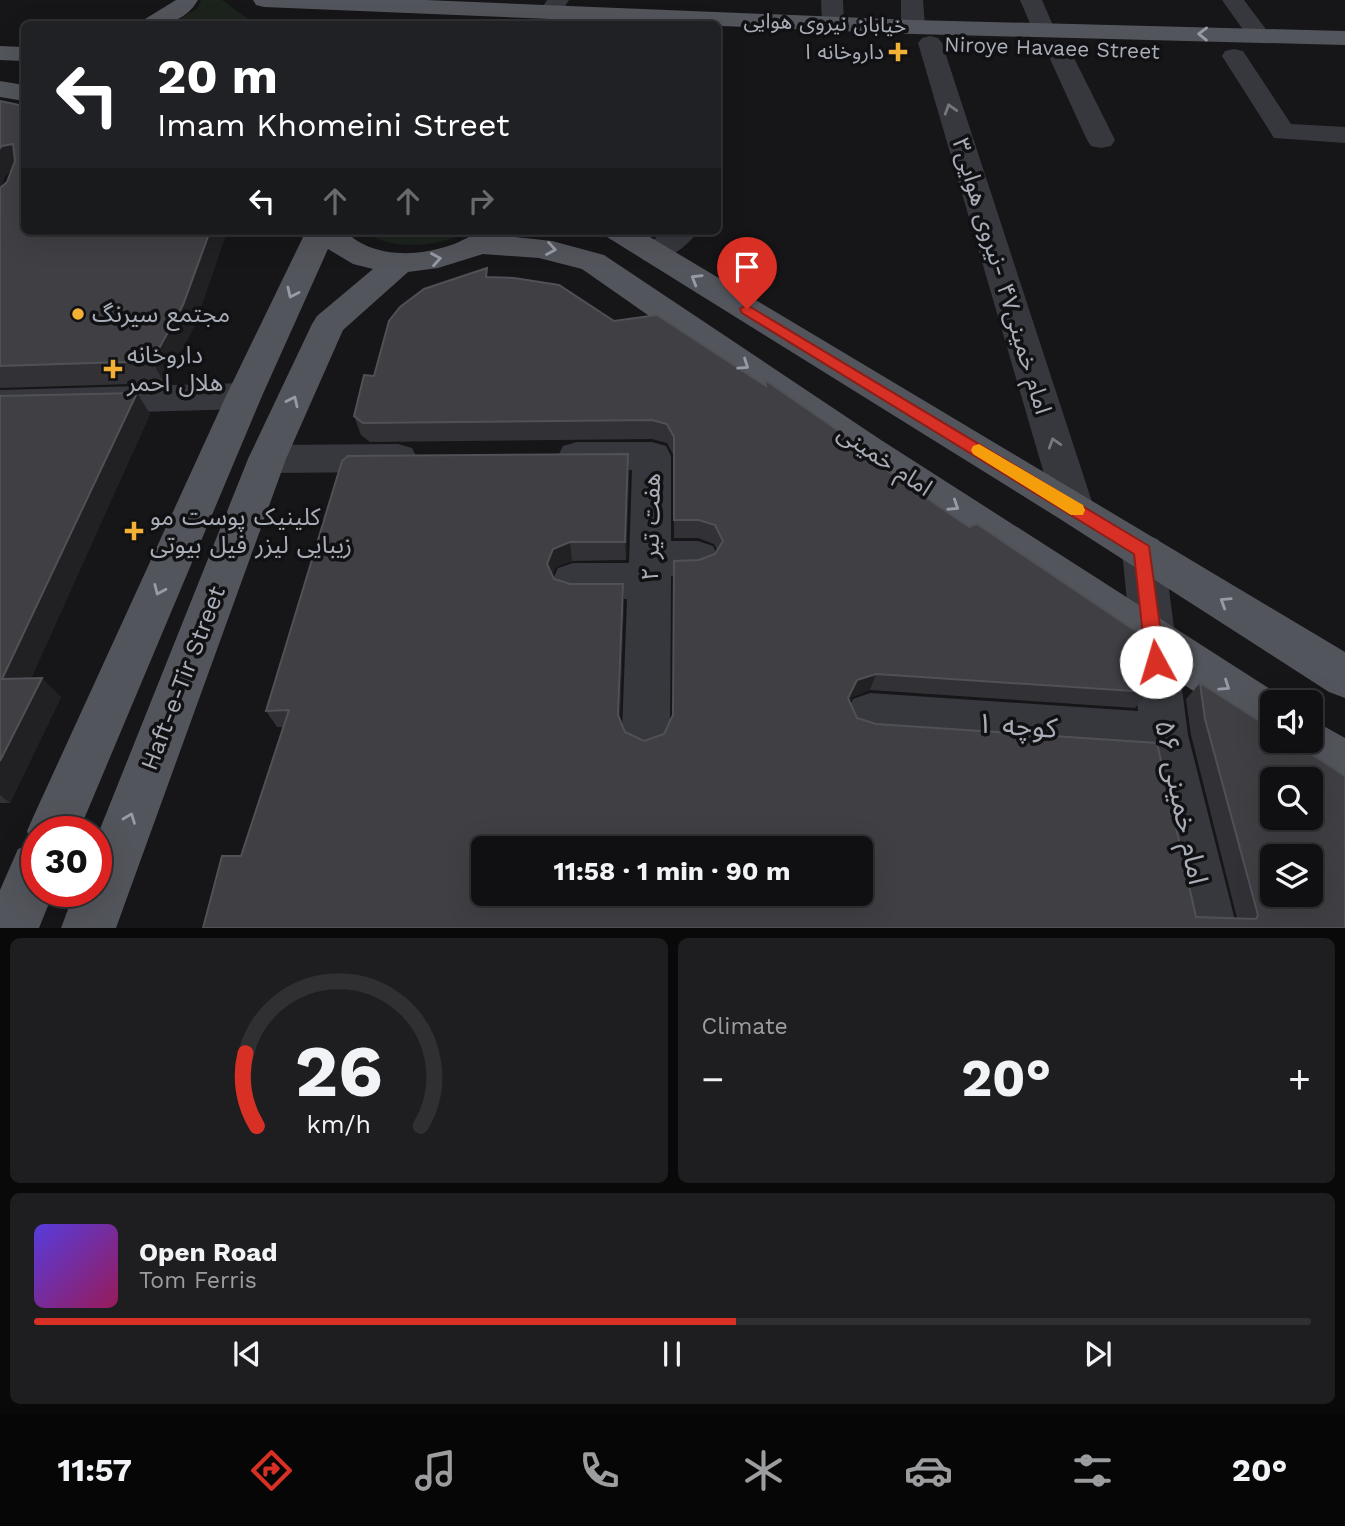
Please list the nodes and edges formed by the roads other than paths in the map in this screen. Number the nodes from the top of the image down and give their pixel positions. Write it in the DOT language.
graph roads {
  1 [pos="187,0"];
  2 [pos="264,0"];
  3 [pos="832,0"];
  4 [pos="912,0"];
  5 [pos="1031,0"];
  6 [pos="1233,0"];
  7 [pos="554,6"];
  8 [pos="158,21"];
  9 [pos="294,21"];
  10 [pos="833,23"];
  11 [pos="922,35"];
  12 [pos="1259,36"];
  13 [pos="721,37"];
  14 [pos="1345,38"];
  15 [pos="1050,39"];
  16 [pos="1234,56"];
  17 [pos="1345,60"];
  18 [pos="0,89"];
  19 [pos="21,92"];
  20 [pos="1345,135"];
  21 [pos="1101,140"];
  22 [pos="319,235"];
  23 [pos="330,235"];
  24 [pos="636,235"];
  25 [pos="493,238"];
  26 [pos="668,242"];
  27 [pos="400,262"];
  28 [pos="244,396"];
  29 [pos="0,404"];
  30 [pos="542,456"];
  31 [pos="432,457"];
  32 [pos="267,458"];
  33 [pos="1074,508"];
  34 [pos="1143,551"];
  35 [pos="698,558"];
  36 [pos="650,570"];
  37 [pos="573,580"];
  38 [pos="1153,638"];
  39 [pos="1345,677"];
  40 [pos="1260,709"];
  41 [pos="870,715"];
  42 [pos="646,731"];
  43 [pos="1164,736"];
  44 [pos="1323,751"];
  45 [pos="1345,766"];
  46 [pos="60,816"];
  47 [pos="21,905"];
  48 [pos="11,928"];
  49 [pos="88,928"];
  50 [pos="1210,928"];
  1 -- 8 [label="main road"];
  2 -- 7 [label="main road, خیابان نیروی هوایی"];
  2 -- 9 [label="main road"];
  3 -- 10 [label="street"];
  4 -- 11 [label="street, امام خمینی۴۷ -نیروی هوایی۳"];
  5 -- 15 [label="street"];
  6 -- 12 [label="street"];
  7 -- 10 [label="main road, خیابان نیروی هوایی"];
  10 -- 11 [label="main road, خیابان نیروی هوایی"];
  11 -- 13 [label="main road, Niroye Havaee Street"];
  11 -- 15 [label="main road, Niroye Havaee Street"];
  33 -- 11 [label="street, امام خمینی۴۷ -نیروی هوایی۳, one-way"];
  12 -- 14 [label="main road"];
  12 -- 15 [label="main road, one-way"];
  15 -- 16 [label="main road, Niroye Havaee Street"];
  15 -- 21 [label="street"];
  16 -- 17 [label="main road, Niroye Havaee Street"];
  16 -- 20 [label="street"];
  18 -- 19 [label="main road"];
  22 -- 28 [label="main road, one-way"];
  23 -- 27 [label="main road, امام خمینی"];
  24 -- 26 [label="main road"];
  27 -- 25 [label="main road, امام خمینی, one-way"];
  25 -- 38 [label="main road, امام خمینی, one-way"];
  33 -- 26 [label="main road, one-way"];
  32 -- 27 [label="main road, Haft-e-Tir Street, one-way"];
  28 -- 29 [label="street"];
  28 -- 46 [label="main road, one-way"];
  30 -- 36 [label="street, هفت تیر ۲"];
  31 -- 32 [label="street"];
  49 -- 32 [label="main road, Haft-e-Tir Street, one-way"];
  33 -- 34 [label="main road"];
  34 -- 38 [label="street, امام خمینی ۵۶"];
  39 -- 34 [label="main road, one-way"];
  35 -- 36 [label="street"];
  36 -- 37 [label="street"];
  36 -- 42 [label="street, هفت تیر ۲"];
  38 -- 40 [label="main road, امام خمینی, one-way"];
  38 -- 43 [label="street, امام خمینی ۵۶"];
  41 -- 43 [label="street, کوچه ۱"];
  43 -- 50 [label="street, امام خمینی ۵۶"];
  44 -- 45 [label="main road"];
  47 -- 48 [label="main road"];
}
